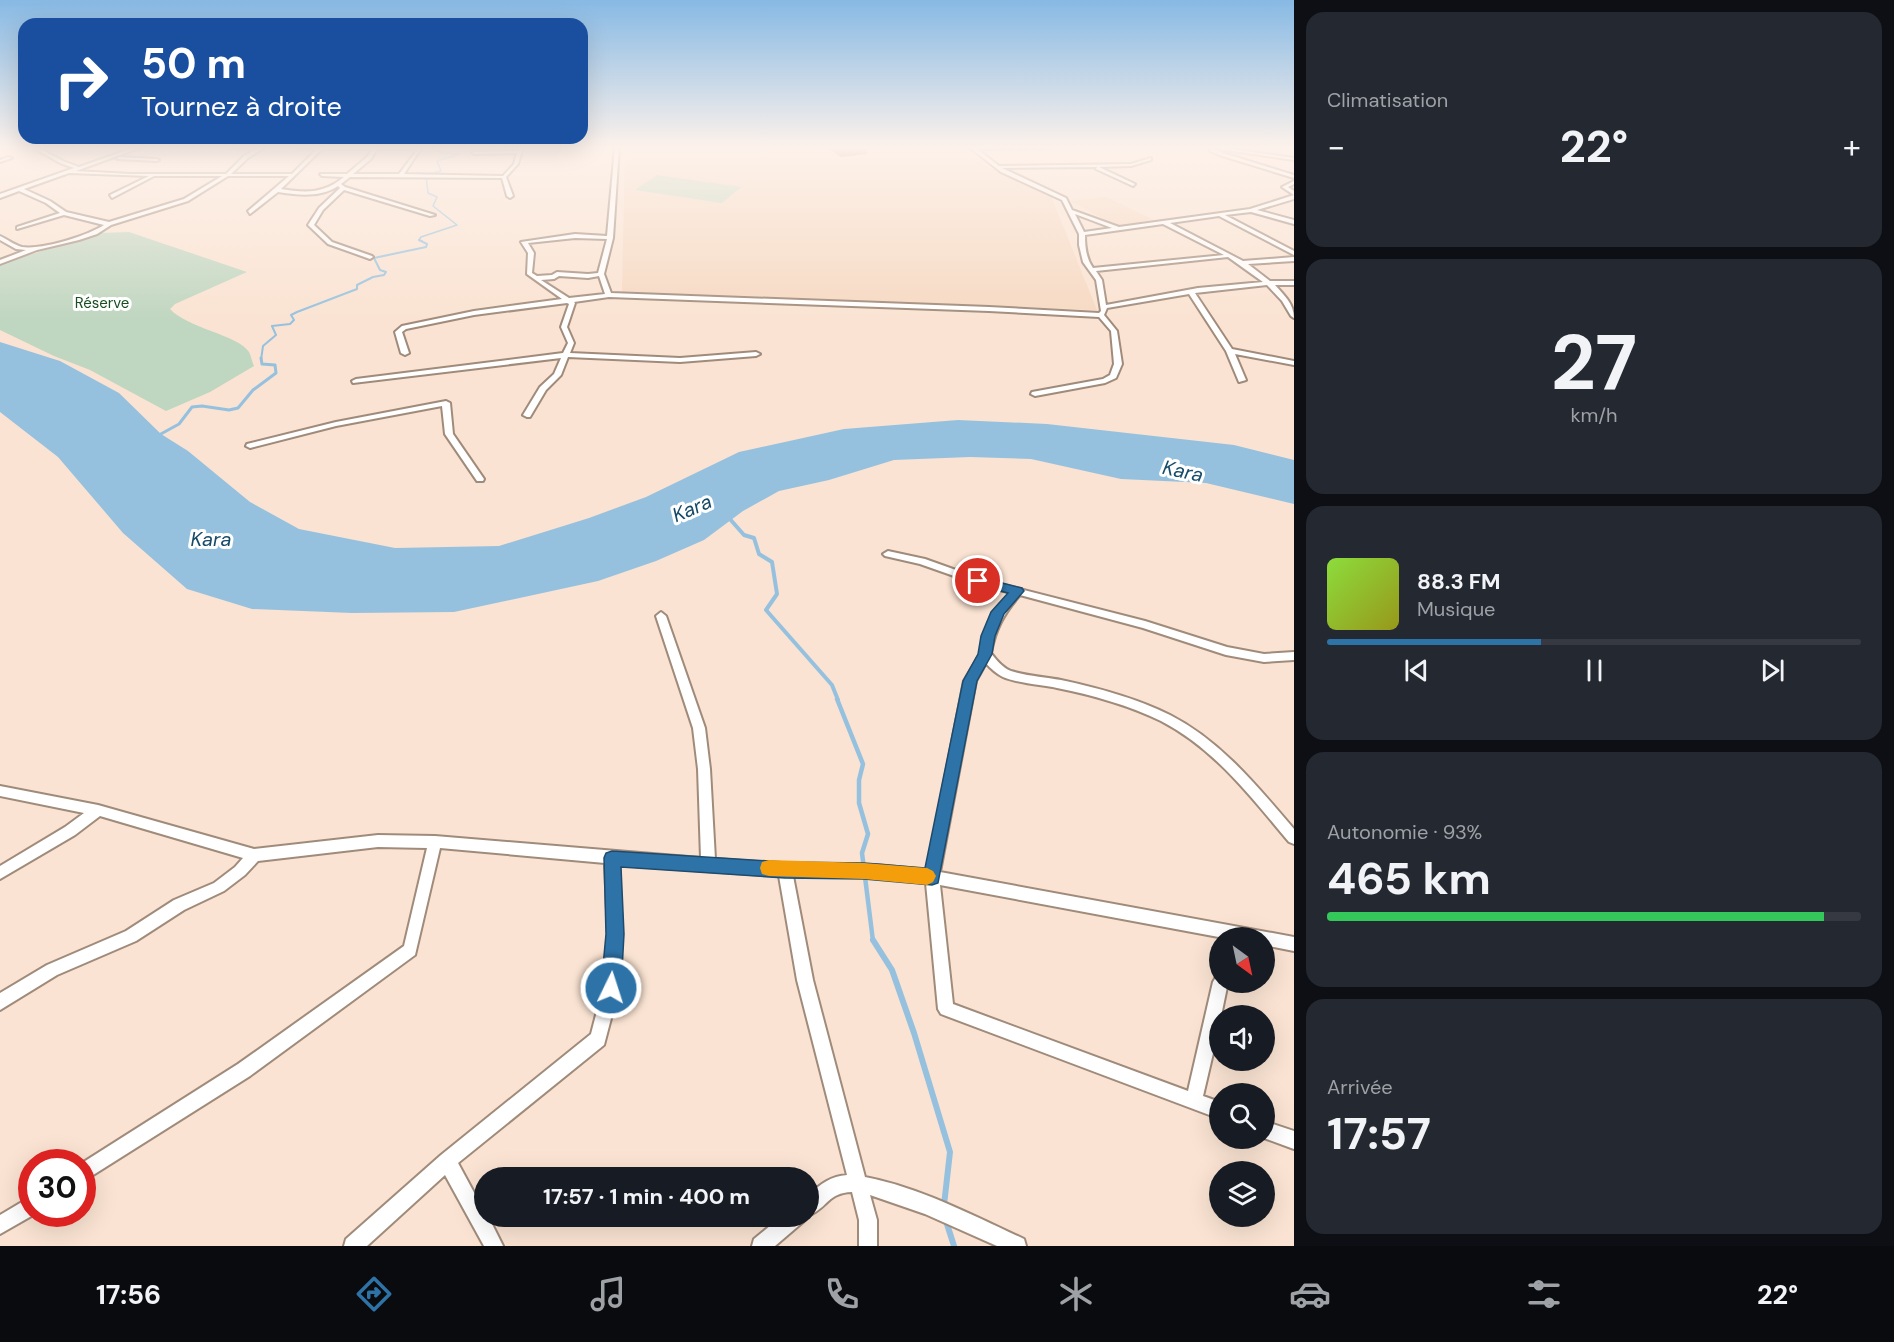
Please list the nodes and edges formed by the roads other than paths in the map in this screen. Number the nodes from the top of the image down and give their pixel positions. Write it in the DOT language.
graph roads {
  1 [pos="53,205"];
  2 [pos="169,205"];
  3 [pos="258,205"];
  4 [pos="324,205"];
  5 [pos="401,205"];
  6 [pos="612,205"];
  7 [pos="1067,205"];
  8 [pos="1267,205"];
  9 [pos="1070,211"];
  10 [pos="1247,211"];
  11 [pos="250,212"];
  12 [pos="64,213"];
  13 [pos="1219,214"];
  14 [pos="432,215"];
  15 [pos="1294,222"];
  16 [pos="1165,223"];
  17 [pos="109,224"];
  18 [pos="19,228"];
  19 [pos="1120,229"];
  20 [pos="1082,234"];
  21 [pos="0,238"];
  22 [pos="609,238"];
  23 [pos="35,249"];
  24 [pos="1294,253"];
  25 [pos="1227,256"];
  26 [pos="370,257"];
  27 [pos="1294,260"];
  28 [pos="0,262"];
  29 [pos="1240,263"];
  30 [pos="1093,270"];
  31 [pos="601,274"];
  32 [pos="535,278"];
  33 [pos="1269,283"];
  34 [pos="1294,283"];
  35 [pos="1191,291"];
  36 [pos="609,295"];
  37 [pos="570,300"];
  38 [pos="1102,311"];
  39 [pos="1294,316"];
  40 [pos="1230,351"];
  41 [pos="405,353"];
  42 [pos="756,354"];
  43 [pos="565,355"];
  44 [pos="1294,363"];
  45 [pos="1242,380"];
  46 [pos="356,381"];
  47 [pos="1035,394"];
  48 [pos="527,415"];
  49 [pos="250,446"];
  50 [pos="480,479"];
  51 [pos="888,554"];
  52 [pos="1018,591"];
  53 [pos="661,616"];
  54 [pos="985,654"];
  55 [pos="1294,656"];
  56 [pos="0,791"];
  57 [pos="98,810"];
  58 [pos="1294,838"];
  59 [pos="435,842"];
  60 [pos="254,855"];
  61 [pos="612,858"];
  62 [pos="708,863"];
  63 [pos="785,870"];
  64 [pos="0,873"];
  65 [pos="932,877"];
  66 [pos="1209,929"];
  67 [pos="1275,940"];
  68 [pos="1294,944"];
  69 [pos="1219,993"];
  70 [pos="0,1002"];
  71 [pos="1194,1101"];
  72 [pos="1209,1107"];
  73 [pos="1275,1132"];
  74 [pos="1294,1140"];
  75 [pos="447,1161"];
  76 [pos="96,1164"];
  77 [pos="859,1184"];
  78 [pos="819,1199"];
  79 [pos="18,1214"];
  80 [pos="0,1225"];
  81 [pos="784,1227"];
  82 [pos="353,1246"];
  83 [pos="494,1246"];
  84 [pos="762,1246"];
  85 [pos="868,1246"];
  86 [pos="1017,1246"];
  1 -- 12 [label="street"];
  2 -- 17 [label="street"];
  3 -- 11 [label="street"];
  4 -- 26 [label="street"];
  5 -- 14 [label="street"];
  6 -- 22 [label="street"];
  7 -- 9 [label="street"];
  8 -- 10 [label="street"];
  9 -- 19 [label="street"];
  9 -- 20 [label="street"];
  10 -- 13 [label="street"];
  10 -- 15 [label="street"];
  12 -- 17 [label="street"];
  12 -- 18 [label="street"];
  13 -- 16 [label="street"];
  13 -- 24 [label="street"];
  16 -- 19 [label="street"];
  16 -- 25 [label="street"];
  17 -- 23 [label="street"];
  19 -- 20 [label="street"];
  20 -- 30 [label="street"];
  21 -- 23 [label="street"];
  22 -- 31 [label="street"];
  22 -- 32 [label="street"];
  23 -- 28 [label="street"];
  25 -- 29 [label="street"];
  25 -- 30 [label="street"];
  27 -- 29 [label="street"];
  29 -- 33 [label="street"];
  30 -- 38 [label="street"];
  31 -- 32 [label="street"];
  31 -- 36 [label="street"];
  32 -- 37 [label="street"];
  33 -- 34 [label="street"];
  33 -- 35 [label="street"];
  33 -- 39 [label="street"];
  35 -- 38 [label="street"];
  35 -- 40 [label="street"];
  36 -- 37 [label="street"];
  36 -- 38 [label="street"];
  37 -- 41 [label="street"];
  37 -- 43 [label="street"];
  38 -- 47 [label="street"];
  40 -- 44 [label="street"];
  40 -- 45 [label="street"];
  42 -- 43 [label="street"];
  43 -- 46 [label="street"];
  43 -- 48 [label="street"];
  49 -- 50 [label="street"];
  51 -- 52 [label="street"];
  52 -- 54 [label="street"];
  52 -- 55 [label="street"];
  53 -- 62 [label="street"];
  54 -- 58 [label="street"];
  54 -- 65 [label="street"];
  56 -- 57 [label="street"];
  57 -- 60 [label="street"];
  57 -- 64 [label="street"];
  59 -- 60 [label="street"];
  59 -- 61 [label="street"];
  59 -- 76 [label="street"];
  60 -- 70 [label="street"];
  61 -- 62 [label="street"];
  61 -- 75 [label="street"];
  62 -- 63 [label="street"];
  63 -- 65 [label="street"];
  63 -- 77 [label="street"];
  65 -- 66 [label="street"];
  65 -- 71 [label="street"];
  67 -- 68 [label="street"];
  69 -- 71 [label="street"];
  71 -- 72 [label="street"];
  73 -- 74 [label="street"];
  75 -- 82 [label="street"];
  75 -- 83 [label="street"];
  77 -- 78 [label="street"];
  77 -- 85 [label="street"];
  77 -- 86 [label="street"];
  79 -- 80 [label="street"];
  81 -- 84 [label="street"];
}
